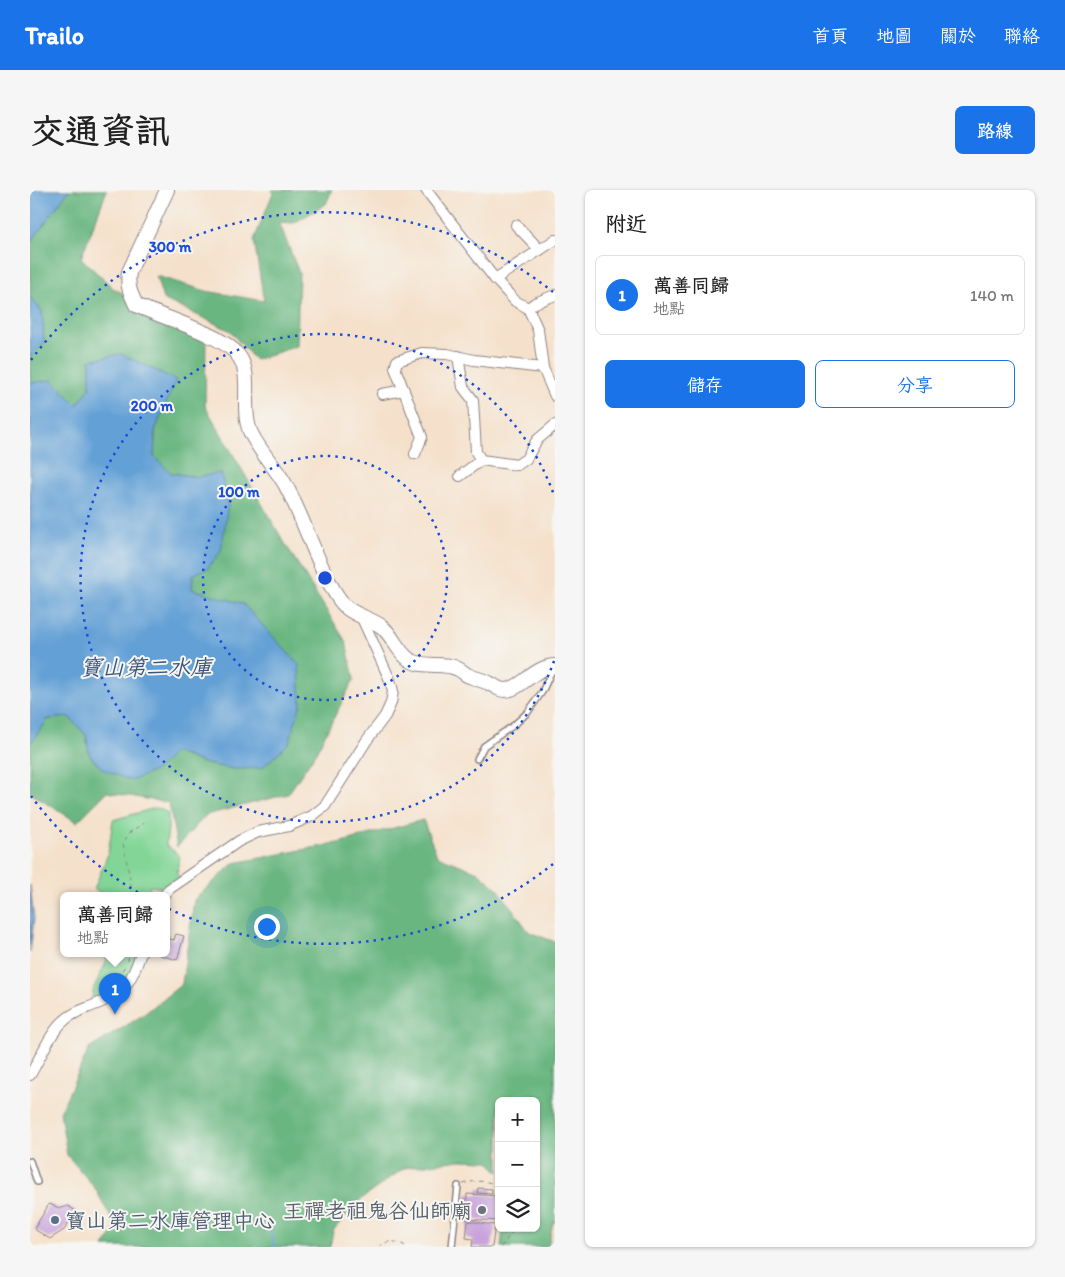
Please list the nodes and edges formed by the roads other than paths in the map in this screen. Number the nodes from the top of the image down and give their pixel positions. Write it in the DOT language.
graph roads {
  1 [pos="167,190"];
  2 [pos="426,190"];
  3 [pos="516,225"];
  4 [pos="555,240"];
  5 [pos="540,250"];
  6 [pos="496,279"];
  7 [pos="555,295"];
  8 [pos="528,308"];
  9 [pos="458,356"];
  10 [pos="543,368"];
  11 [pos="404,390"];
  12 [pos="382,394"];
  13 [pos="555,396"];
  14 [pos="555,425"];
  15 [pos="415,454"];
  16 [pos="481,460"];
  17 [pos="460,476"];
  18 [pos="361,616"];
  19 [pos="554,666"];
  20 [pos="477,759"];
  21 [pos="167,892"];
  22 [pos="140,957"];
  23 [pos="30,1075"];
  24 [pos="30,1161"];
  25 [pos="37,1182"];
  26 [pos="458,1186"];
  27 [pos="452,1247"];
  1 -- 18 [label="street"];
  2 -- 6 [label="street"];
  3 -- 5 [label="street"];
  4 -- 5 [label="street"];
  5 -- 6 [label="street"];
  6 -- 8 [label="street"];
  7 -- 8 [label="street"];
  8 -- 10 [label="street"];
  9 -- 10 [label="street"];
  9 -- 11 [label="street"];
  9 -- 16 [label="street"];
  10 -- 13 [label="street"];
  11 -- 12 [label="street"];
  11 -- 15 [label="street"];
  14 -- 16 [label="street"];
  16 -- 17 [label="street"];
  18 -- 19 [label="street"];
  18 -- 21 [label="street"];
  19 -- 20 [label="lane"];
  22 -- 23 [label="street"];
  24 -- 25 [label="lane"];
  26 -- 27 [label="lane"];
}
